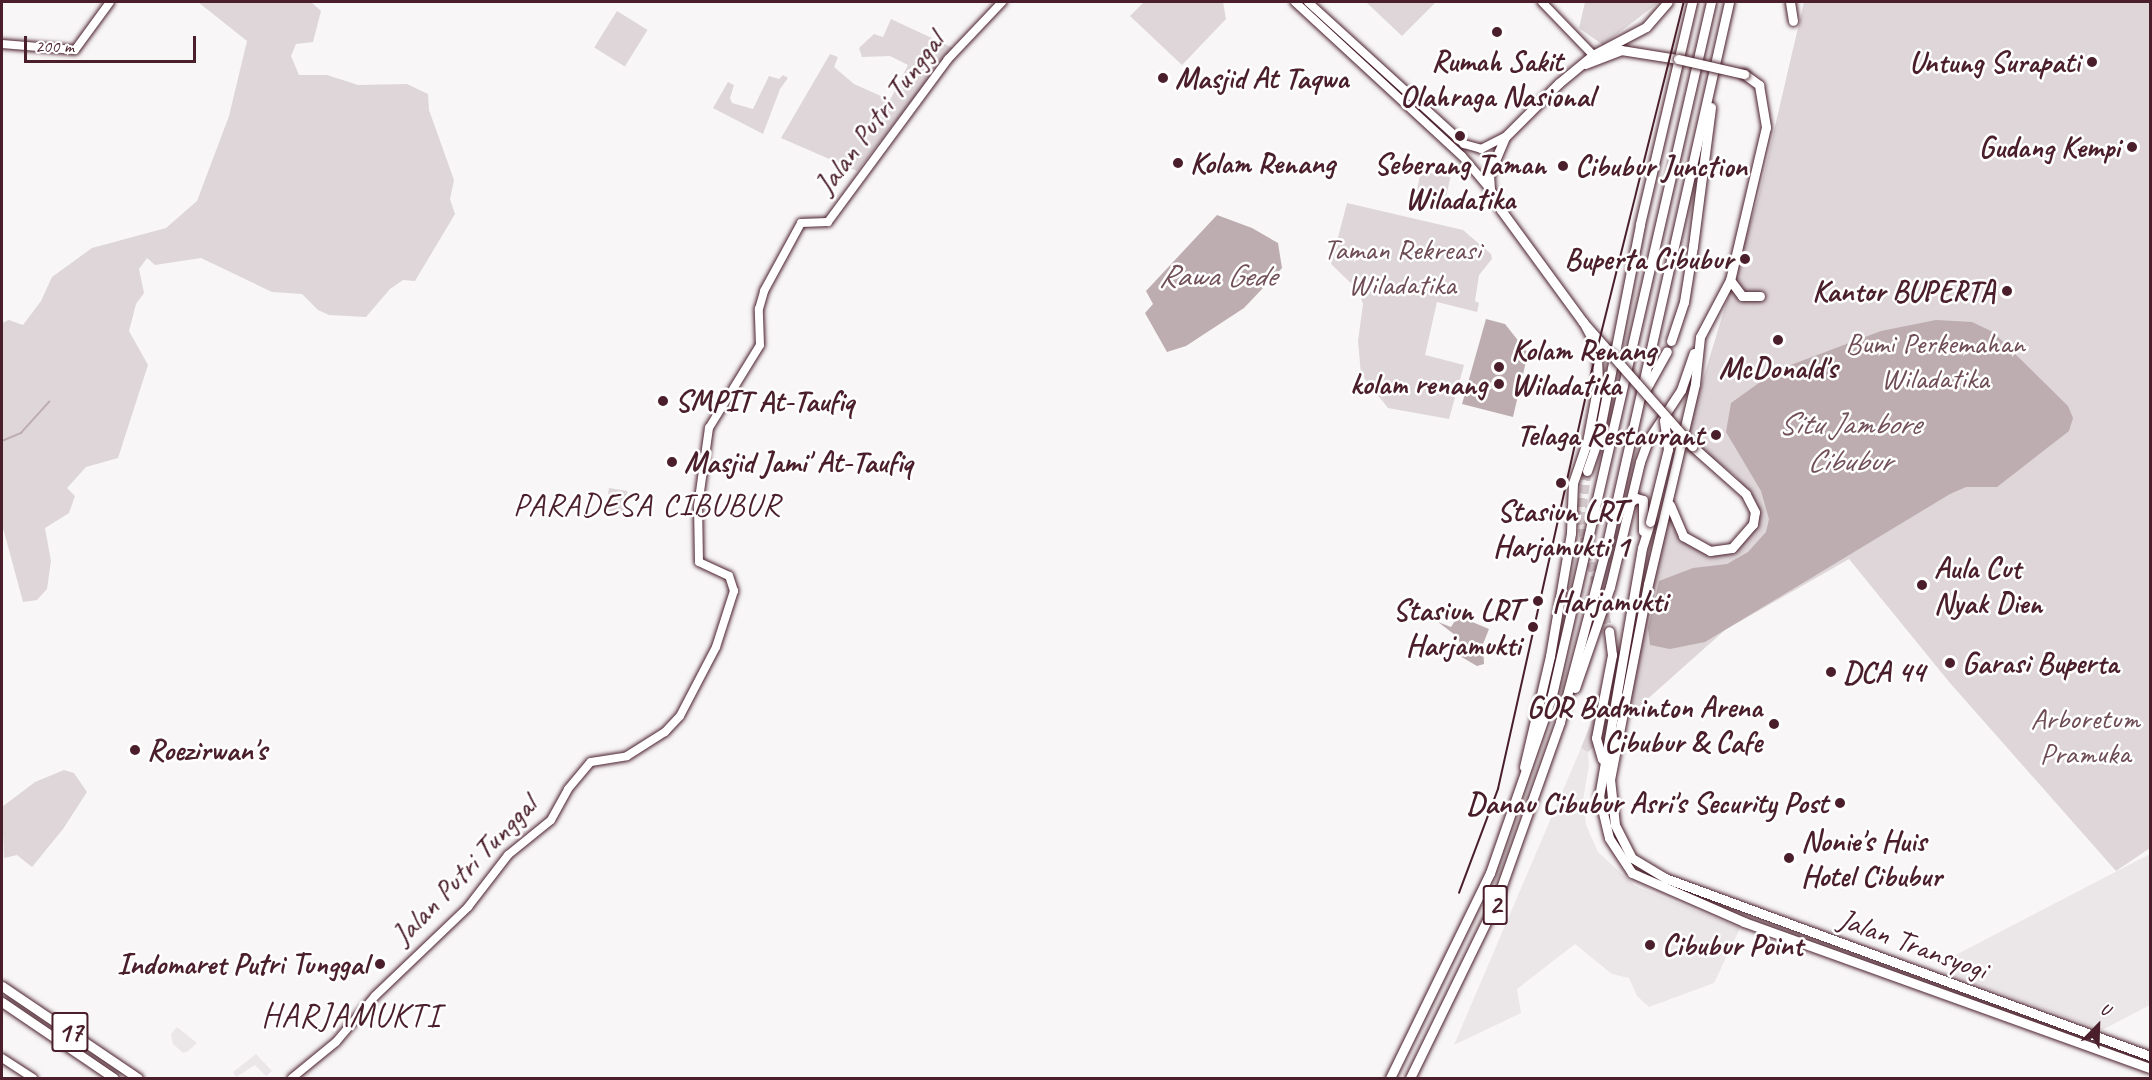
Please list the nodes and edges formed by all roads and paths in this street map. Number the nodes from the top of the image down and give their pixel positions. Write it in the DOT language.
graph roads {
  1 [pos="110,2"];
  2 [pos="1002,2"];
  3 [pos="1295,2"];
  4 [pos="1308,2"];
  5 [pos="1542,2"];
  6 [pos="1668,2"];
  7 [pos="1692,2"];
  8 [pos="1711,2"];
  9 [pos="1729,2"];
  10 [pos="1790,2"];
  11 [pos="1792,21"];
  12 [pos="2,44"];
  13 [pos="1593,55"];
  14 [pos="1717,57"];
  15 [pos="1575,69"];
  16 [pos="1506,137"];
  17 [pos="1490,189"];
  18 [pos="1730,280"];
  19 [pos="1760,296"];
  20 [pos="1583,322"];
  21 [pos="1700,337"];
  22 [pos="1671,341"];
  23 [pos="1667,351"];
  24 [pos="1637,405"];
  25 [pos="1662,415"];
  26 [pos="1587,471"];
  27 [pos="1670,502"];
  28 [pos="1628,504"];
  29 [pos="1642,548"];
  30 [pos="1609,631"];
  31 [pos="1623,683"];
  32 [pos="1560,722"];
  33 [pos="1603,761"];
  34 [pos="1521,790"];
  35 [pos="1776,920"];
  36 [pos="1771,932"];
  37 [pos="2,986"];
  38 [pos="2,1002"];
  39 [pos="2015,1006"];
  40 [pos="2012,1017"];
  41 [pos="2151,1056"];
  42 [pos="2,1058"];
  43 [pos="2151,1068"];
  44 [pos="33,1078"];
  45 [pos="114,1078"];
  46 [pos="138,1078"];
  47 [pos="292,1078"];
  48 [pos="1389,1078"];
  49 [pos="1410,1078"];
  1 -- 12 [label="street"];
  2 -- 47 [label="street, Jalan Putri Tunggal"];
  3 -- 17 [label="street"];
  4 -- 16 [label="street"];
  5 -- 13 [label="street"];
  6 -- 13 [label="highway"];
  7 -- 26 [label="highway"];
  8 -- 34 [label="highway, 2"];
  9 -- 14 [label="highway, 2"];
  10 -- 11 [label="highway"];
  13 -- 15 [label="highway"];
  14 -- 22 [label="highway"];
  14 -- 24 [label="highway, 2"];
  15 -- 16 [label="highway"];
  15 -- 18 [label="highway, Jalan Transyogi, bridge"];
  16 -- 17 [label="highway"];
  17 -- 20 [label="highway"];
  18 -- 19 [label="highway"];
  18 -- 21 [label="highway, Jalan Transyogi"];
  20 -- 25 [label="highway, bridge"];
  20 -- 34 [label="highway"];
  21 -- 27 [label="highway, Jalan Transyogi"];
  21 -- 28 [label="highway"];
  23 -- 24 [label="highway"];
  24 -- 32 [label="highway, 2"];
  25 -- 27 [label="highway, bridge"];
  25 -- 29 [label="highway, Jalan Transyogi, bridge"];
  27 -- 31 [label="highway, Jalan Transyogi"];
  28 -- 29 [label="highway"];
  28 -- 32 [label="highway"];
  29 -- 31 [label="highway, Jalan Transyogi"];
  30 -- 33 [label="highway"];
  31 -- 33 [label="highway, Jalan Transyogi"];
  31 -- 35 [label="highway, Jalan Transyogi"];
  32 -- 49 [label="highway, 2"];
  33 -- 36 [label="highway, Jalan Transyogi"];
  34 -- 48 [label="highway, 2"];
  35 -- 36 [label="highway"];
  35 -- 39 [label="highway, Jalan Transyogi"];
  36 -- 40 [label="highway, Jalan Transyogi"];
  37 -- 46 [label="highway, 17"];
  38 -- 45 [label="highway, 17"];
  39 -- 40 [label="highway"];
  39 -- 41 [label="highway, Jalan Transyogi"];
  40 -- 43 [label="highway, Jalan Transyogi"];
  42 -- 44 [label="street"];
}
